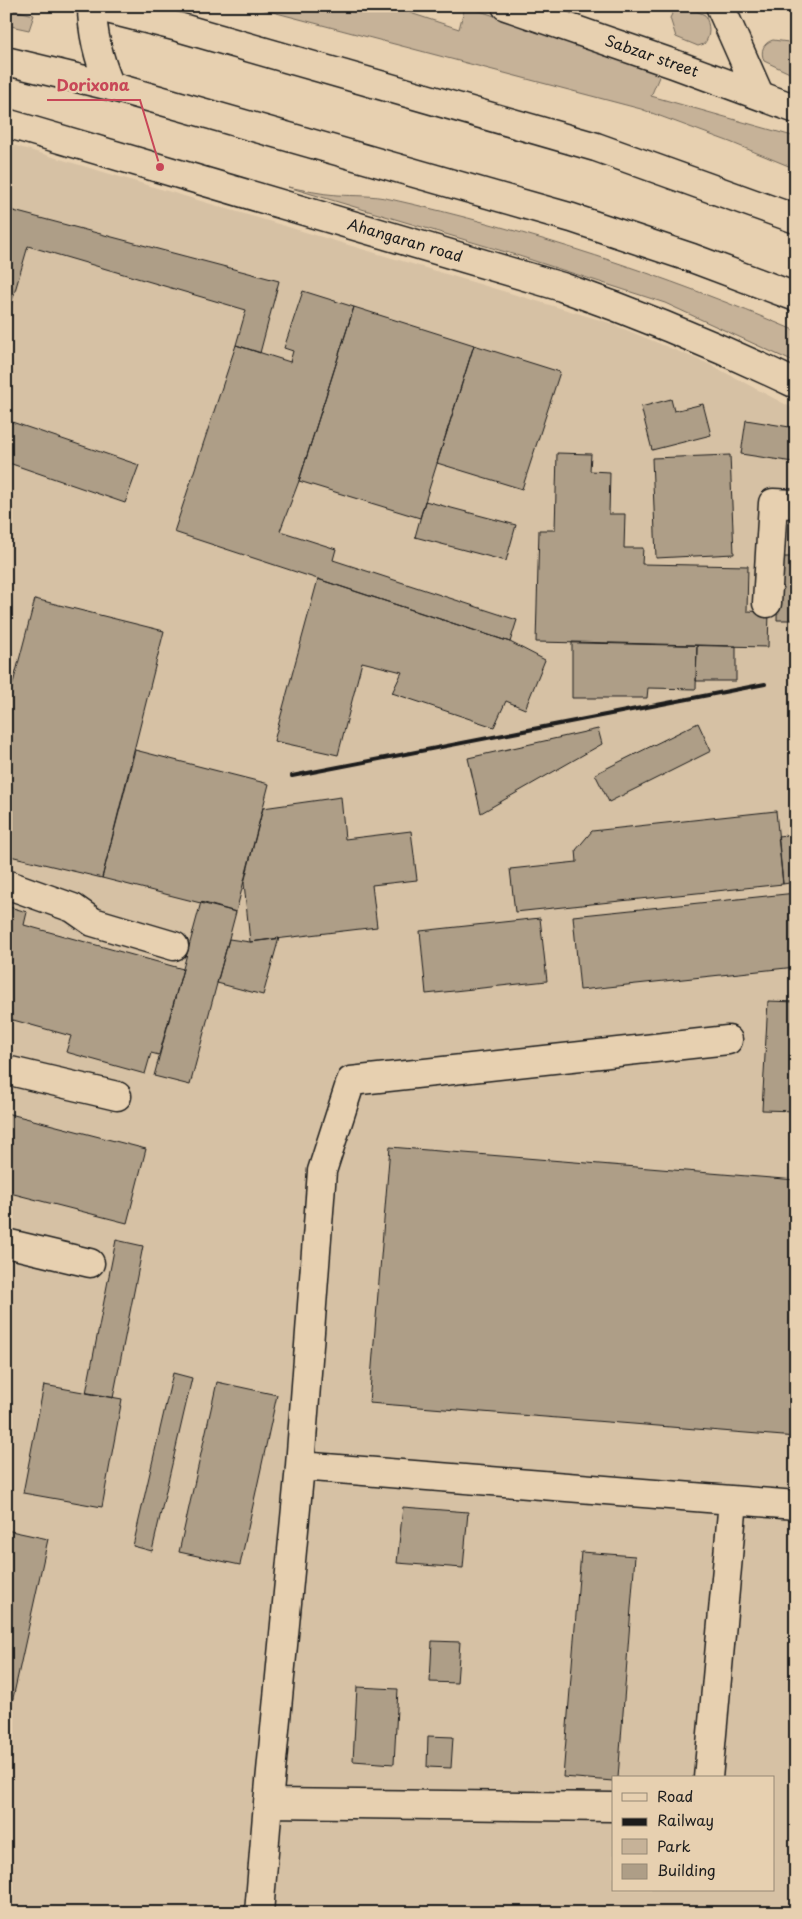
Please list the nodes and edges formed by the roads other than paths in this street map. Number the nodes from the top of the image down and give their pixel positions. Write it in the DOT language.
graph roads {
  1 [pos="93,6"];
  2 [pos="506,6"];
  3 [pos="720,6"];
  4 [pos="6,61"];
  5 [pos="110,86"];
  6 [pos="759,94"];
  7 [pos="796,109"];
  8 [pos="6,123"];
  9 [pos="796,219"];
  10 [pos="796,296"];
  11 [pos="796,384"];
  12 [pos="796,504"];
  13 [pos="767,603"];
  14 [pos="6,884"];
  15 [pos="174,946"];
  16 [pos="728,1040"];
  17 [pos="6,1070"];
  18 [pos="117,1096"];
  19 [pos="6,1244"];
  20 [pos="90,1263"];
  21 [pos="300,1466"];
  22 [pos="733,1501"];
  23 [pos="796,1505"];
  24 [pos="708,1776"];
  25 [pos="268,1802"];
  26 [pos="612,1807"];
  27 [pos="259,1913"];
  1 -- 5 [label="main road"];
  1 -- 9 [label="main road"];
  2 -- 6 [label="main road, Sabzar street"];
  3 -- 6 [label="main road"];
  4 -- 5 [label="main road"];
  5 -- 10 [label="main road"];
  6 -- 7 [label="main road, Sabzar street"];
  8 -- 11 [label="main road, Ahangaran road"];
  12 -- 13 [label="main road"];
  14 -- 15 [label="main road"];
  16 -- 21 [label="main road"];
  17 -- 18 [label="main road"];
  19 -- 20 [label="main road"];
  21 -- 22 [label="main road"];
  21 -- 25 [label="main road"];
  22 -- 23 [label="main road"];
  22 -- 24 [label="main road"];
  25 -- 26 [label="main road"];
  25 -- 27 [label="main road"];
}
